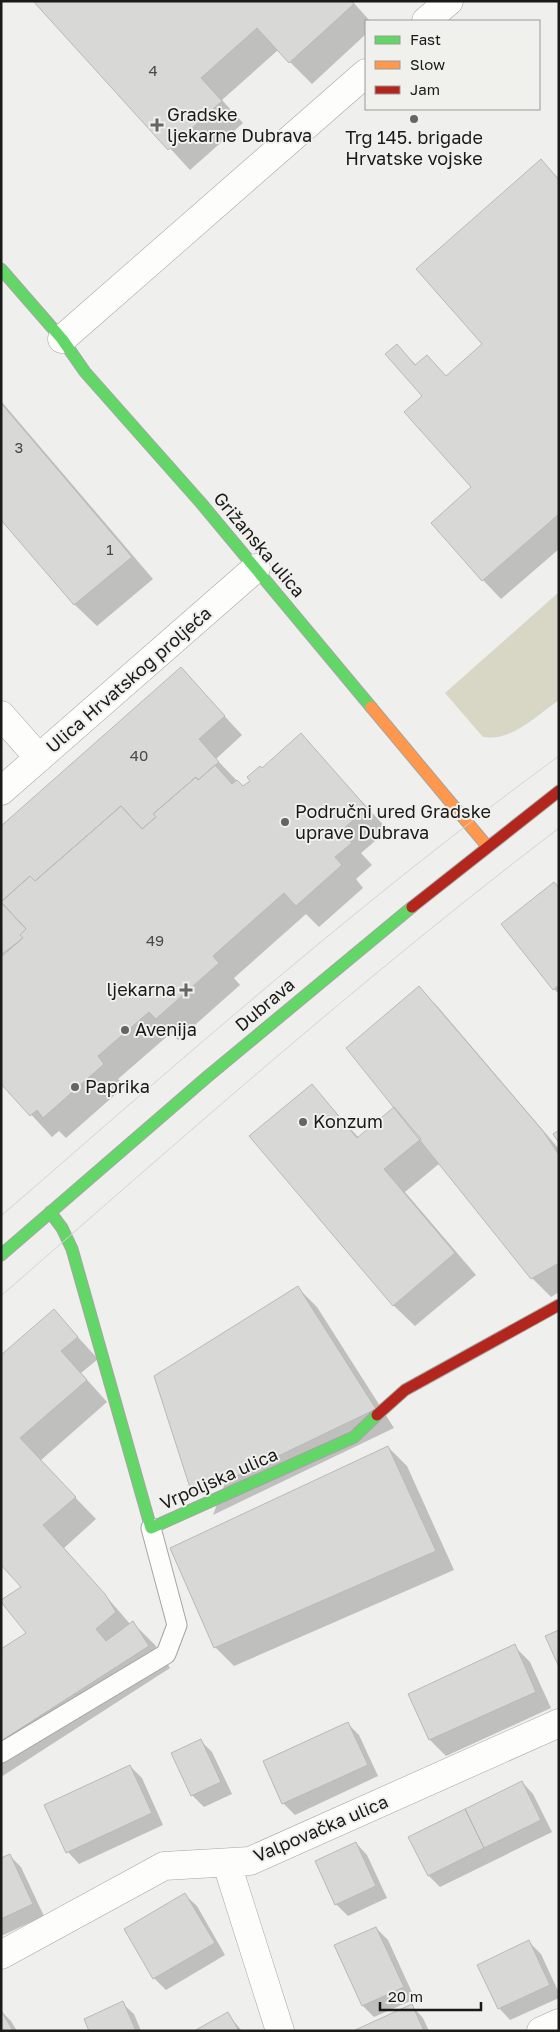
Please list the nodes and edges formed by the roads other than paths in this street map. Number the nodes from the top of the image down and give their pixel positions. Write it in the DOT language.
graph roads {
  1 [pos="449,1"];
  2 [pos="427,20"];
  3 [pos="365,74"];
  4 [pos="1,269"];
  5 [pos="62,339"];
  6 [pos="256,568"];
  7 [pos="1,714"];
  8 [pos="39,758"];
  9 [pos="1,791"];
  10 [pos="559,791"];
  11 [pos="487,846"];
  12 [pos="50,1212"];
  13 [pos="1,1255"];
  14 [pos="559,1305"];
  15 [pos="151,1528"];
  16 [pos="559,1723"];
  17 [pos="1,1753"];
  18 [pos="227,1864"];
  19 [pos="1,1955"];
  20 [pos="559,2023"];
  21 [pos="280,2031"];
  22 [pos="541,2031"];
  1 -- 2 [label="street"];
  3 -- 5 [label="street"];
  4 -- 5 [label="street, Grižanska ulica"];
  5 -- 6 [label="street, Grižanska ulica"];
  6 -- 8 [label="street, Ulica Hrvatskog proljeća"];
  6 -- 11 [label="street, Grižanska ulica"];
  7 -- 8 [label="street"];
  8 -- 9 [label="street, Ulica Hrvatskog proljeća"];
  10 -- 11 [label="street, Dubrava"];
  11 -- 12 [label="street, Dubrava"];
  12 -- 13 [label="street, Dubrava"];
  12 -- 15 [label="street, Vrpoljska ulica"];
  14 -- 15 [label="street, Vrpoljska ulica"];
  15 -- 17 [label="lane"];
  16 -- 18 [label="street, Valpovačka ulica"];
  18 -- 19 [label="street, Valpovačka ulica"];
  18 -- 21 [label="street"];
  20 -- 22 [label="street"];
}
